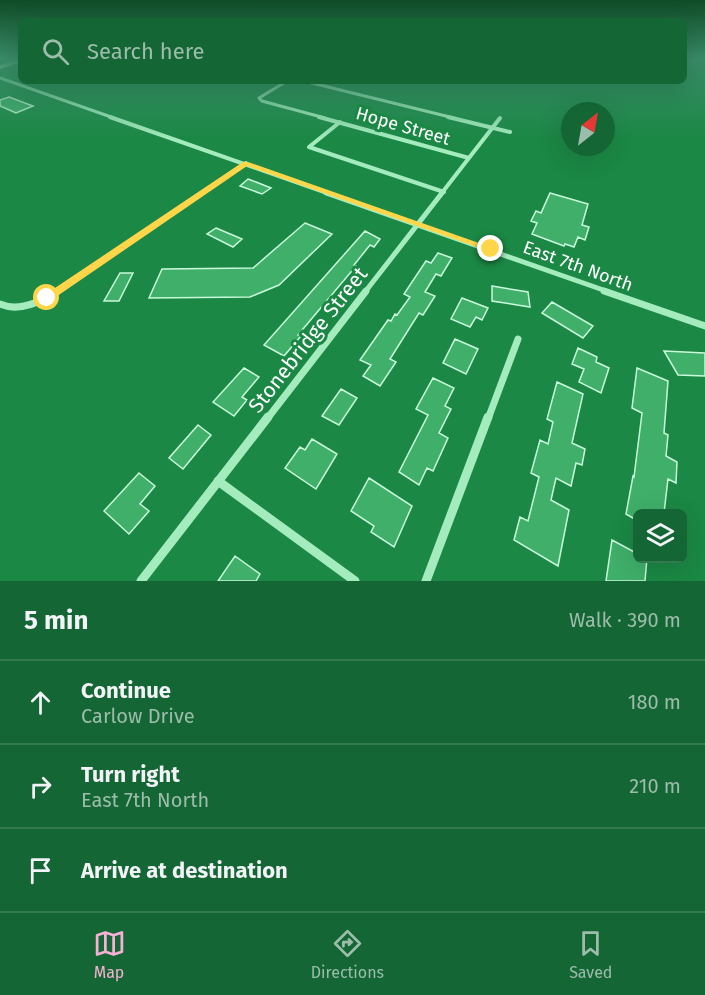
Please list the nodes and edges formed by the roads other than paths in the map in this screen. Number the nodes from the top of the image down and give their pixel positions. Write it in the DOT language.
graph roads {
  1 [pos="23,86"];
  2 [pos="279,86"];
  3 [pos="325,86"];
  4 [pos="500,118"];
  5 [pos="340,122"];
  6 [pos="493,128"];
  7 [pos="510,132"];
  8 [pos="469,158"];
  9 [pos="246,163"];
  10 [pos="444,192"];
  11 [pos="419,224"];
  12 [pos="2,306"];
  13 [pos="705,326"];
  14 [pos="518,339"];
  15 [pos="218,481"];
  16 [pos="141,581"];
  17 [pos="355,581"];
  18 [pos="426,581"];
  1 -- 9 [label="street, East 7th North"];
  2 -- 5 [label="street, Hope Street"];
  3 -- 6 [label="street, Hope Street"];
  4 -- 6 [label="street, Stonebridge Street"];
  5 -- 8 [label="street, Hope Street"];
  5 -- 10 [label="street"];
  6 -- 7 [label="street, Hope Street"];
  6 -- 8 [label="street, Stonebridge Street"];
  8 -- 10 [label="street, Stonebridge Street"];
  9 -- 11 [label="street, East 7th North"];
  9 -- 12 [label="street"];
  10 -- 11 [label="street, Stonebridge Street"];
  11 -- 13 [label="street, East 7th North"];
  11 -- 15 [label="street, Stonebridge Street"];
  14 -- 18 [label="street"];
  15 -- 16 [label="street, Stonebridge Street"];
  15 -- 17 [label="street"];
}
